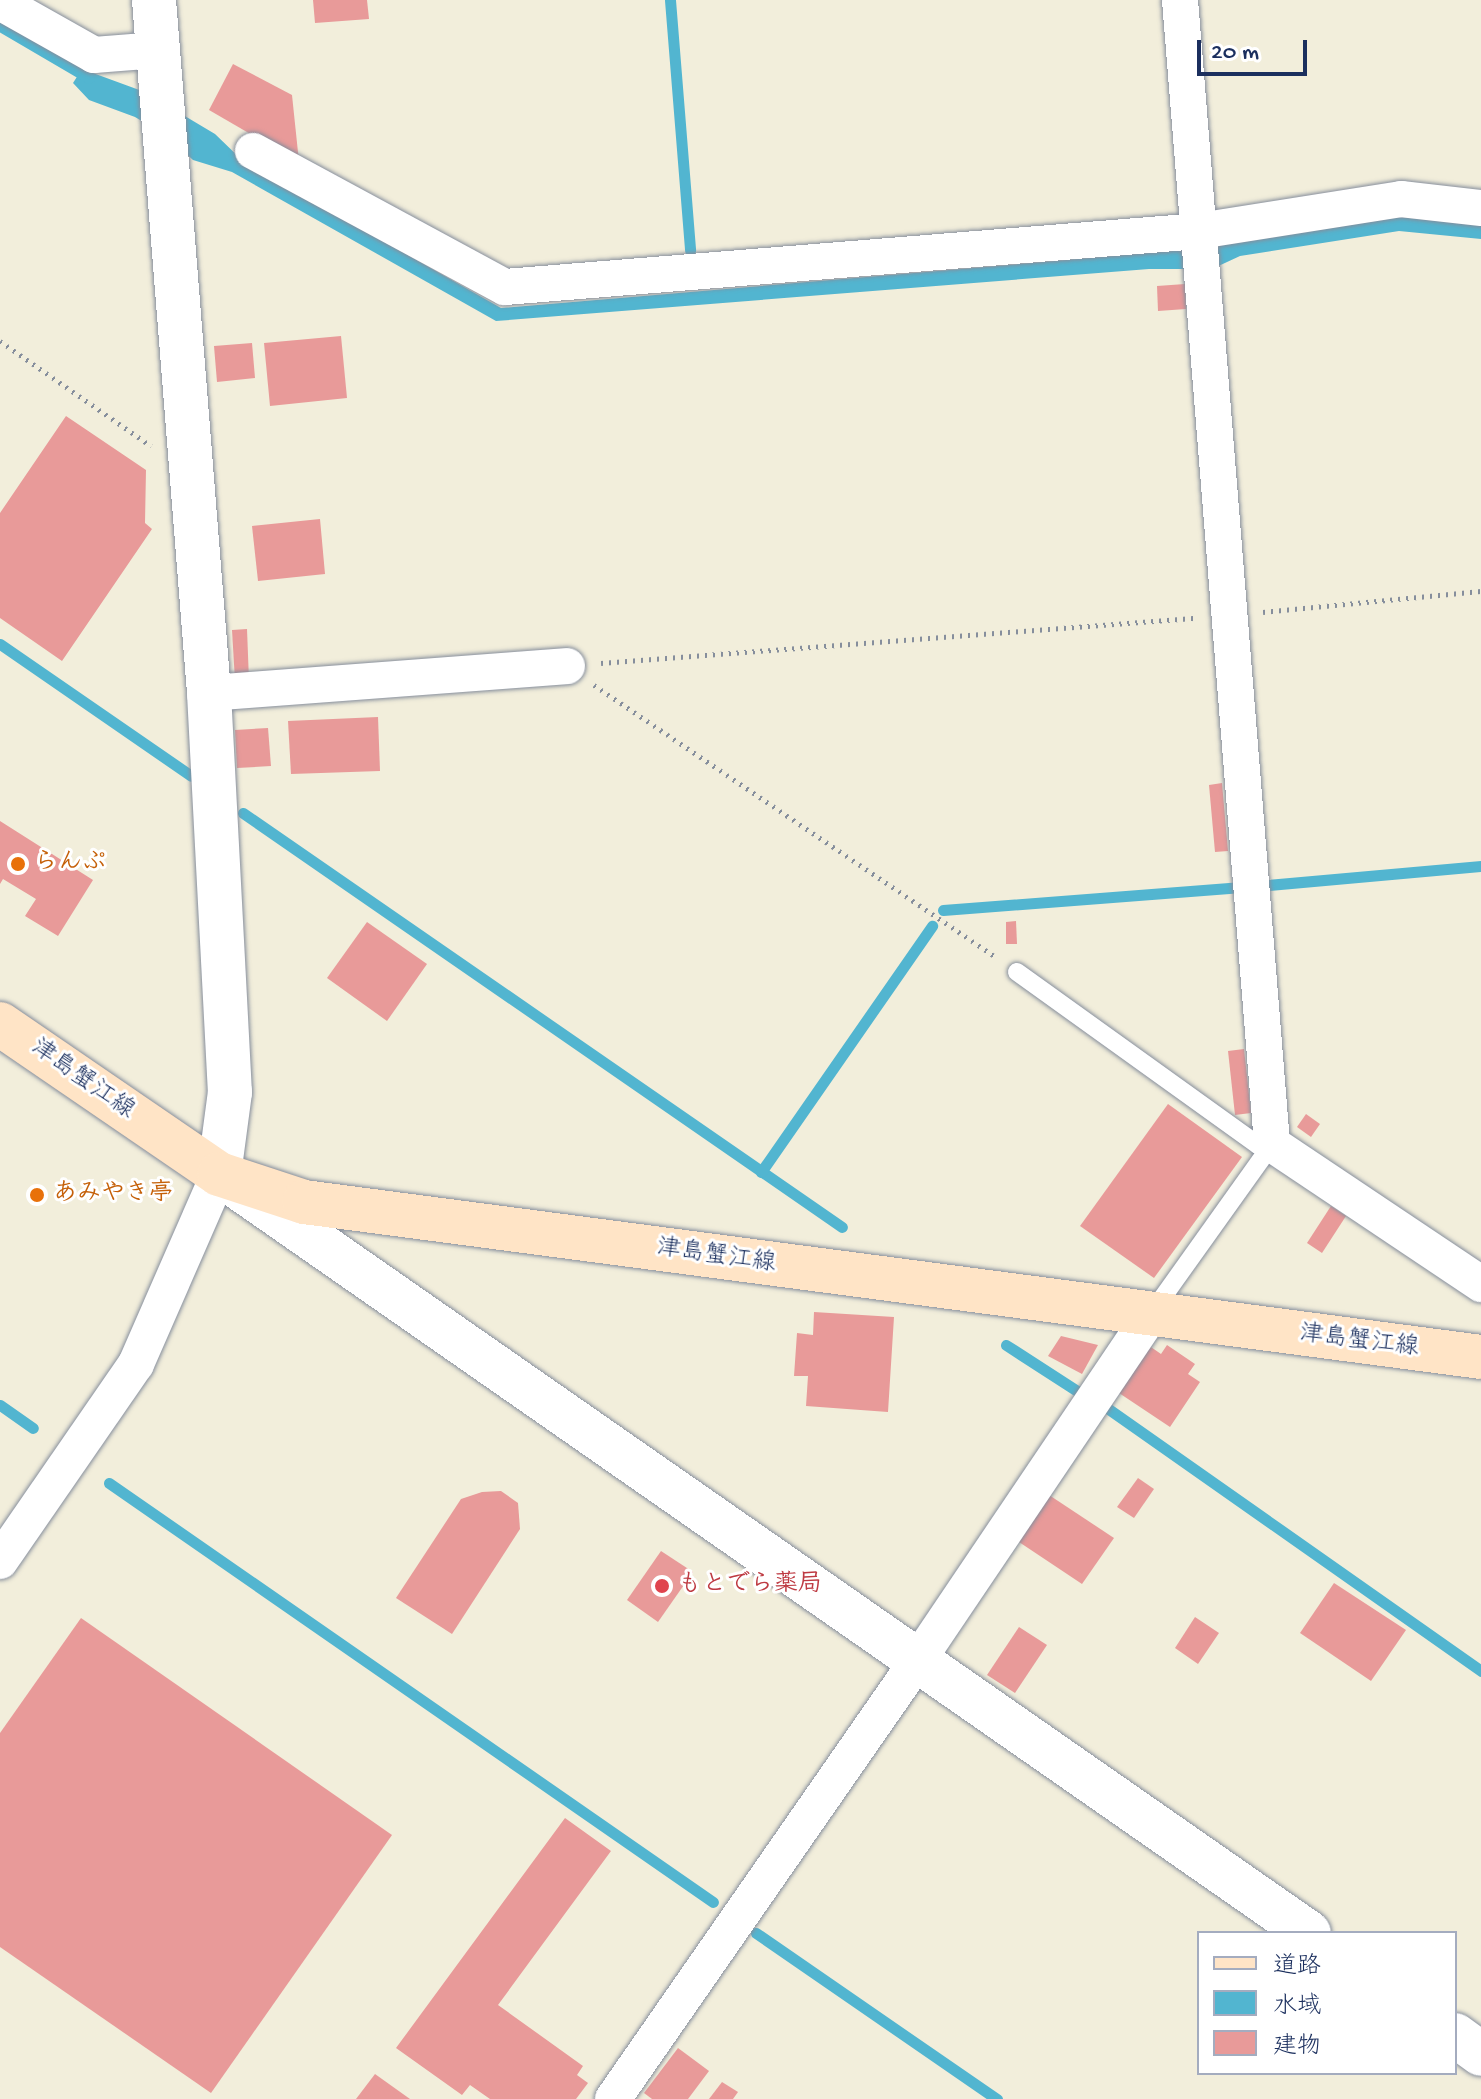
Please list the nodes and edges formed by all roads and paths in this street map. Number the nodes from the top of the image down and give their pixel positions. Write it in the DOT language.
graph roads {
  1 [pos="154,0"];
  2 [pos="1180,0"];
  3 [pos="0,2"];
  4 [pos="159,59"];
  5 [pos="253,151"];
  6 [pos="1481,208"];
  7 [pos="1199,236"];
  8 [pos="0,341"];
  9 [pos="191,475"];
  10 [pos="1481,591"];
  11 [pos="1228,615"];
  12 [pos="567,666"];
  13 [pos="209,693"];
  14 [pos="1017,972"];
  15 [pos="0,1024"];
  16 [pos="1272,1144"];
  17 [pos="219,1174"];
  18 [pos="1481,1284"];
  19 [pos="1150,1316"];
  20 [pos="1481,1357"];
  21 [pos="0,1561"];
  22 [pos="918,1660"];
  23 [pos="1306,1931"];
  24 [pos="1457,2036"];
  25 [pos="1481,2054"];
  26 [pos="613,2099"];
  1 -- 4 [label="street"];
  2 -- 7 [label="street"];
  3 -- 4 [label="street"];
  4 -- 9 [label="street"];
  5 -- 7 [label="street"];
  6 -- 7 [label="street"];
  7 -- 11 [label="street"];
  8 -- 9 [label="path"];
  9 -- 13 [label="street"];
  10 -- 11 [label="path"];
  11 -- 12 [label="path"];
  11 -- 16 [label="street"];
  12 -- 13 [label="street"];
  12 -- 14 [label="path"];
  13 -- 17 [label="street"];
  14 -- 16 [label="lane"];
  15 -- 17 [label="main road, 津島蟹江線"];
  16 -- 18 [label="street"];
  16 -- 19 [label="lane"];
  17 -- 19 [label="main road, 津島蟹江線"];
  17 -- 21 [label="street"];
  17 -- 22 [label="street"];
  19 -- 20 [label="main road, 津島蟹江線"];
  19 -- 22 [label="street"];
  22 -- 23 [label="street"];
  22 -- 26 [label="street"];
  24 -- 25 [label="street"];
}
